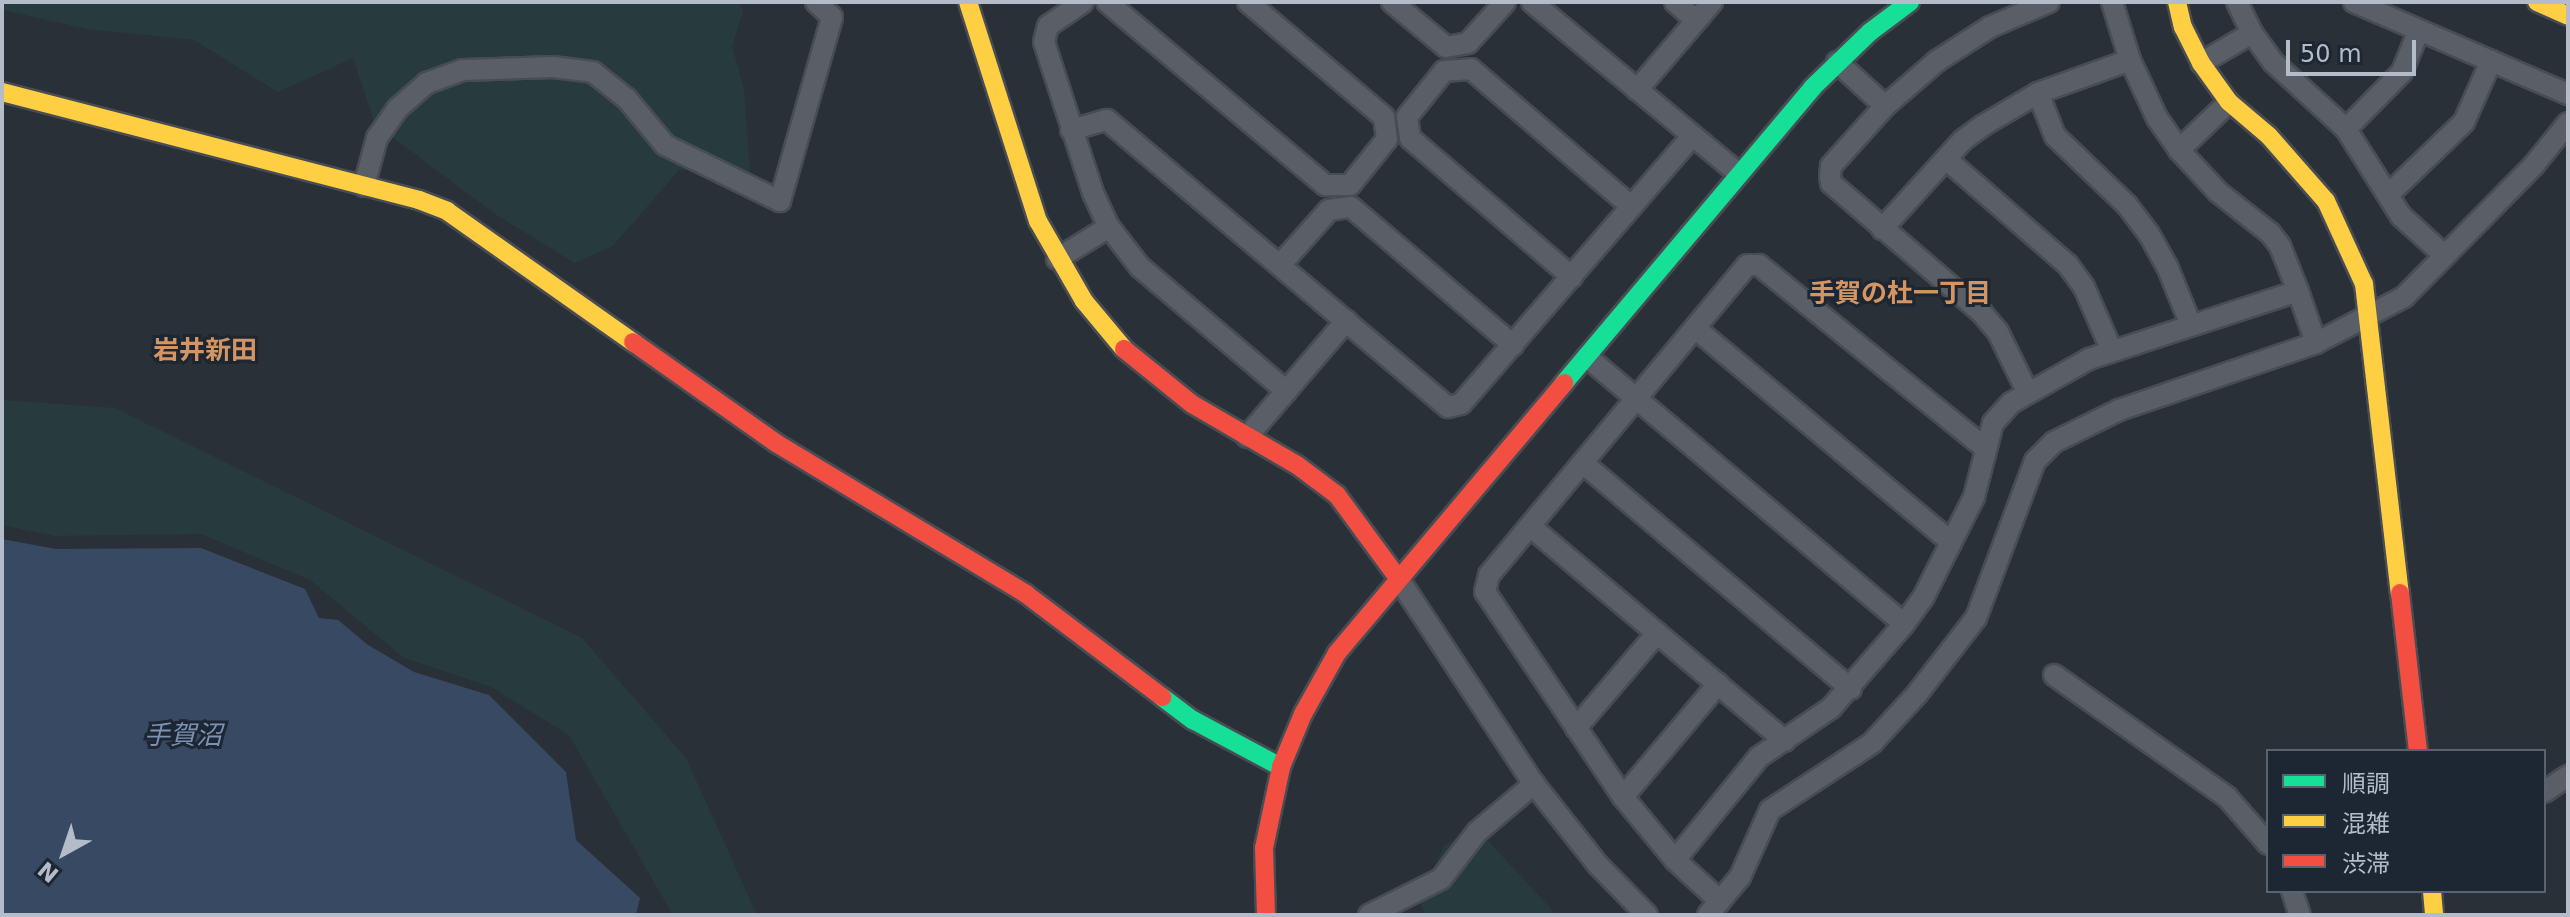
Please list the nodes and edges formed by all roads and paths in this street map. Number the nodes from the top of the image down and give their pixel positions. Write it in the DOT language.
graph roads {
  1 [pos="816,2"];
  2 [pos="968,2"];
  3 [pos="1083,2"];
  4 [pos="1107,2"];
  5 [pos="1248,2"];
  6 [pos="1392,2"];
  7 [pos="1505,2"];
  8 [pos="1532,2"];
  9 [pos="1675,2"];
  10 [pos="1712,2"];
  11 [pos="2049,2"];
  12 [pos="2112,2"];
  13 [pos="2177,2"];
  14 [pos="2237,2"];
  15 [pos="2354,2"];
  16 [pos="2537,2"];
  17 [pos="1902,4"];
  18 [pos="2568,16"];
  19 [pos="1696,20"];
  20 [pos="2419,30"];
  21 [pos="2252,33"];
  22 [pos="2130,60"];
  23 [pos="2491,61"];
  24 [pos="1837,62"];
  25 [pos="2201,63"];
  26 [pos="1637,90"];
  27 [pos="2,92"];
  28 [pos="2038,93"];
  29 [pos="2568,94"];
  30 [pos="2229,102"];
  31 [pos="1885,106"];
  32 [pos="2568,123"];
  33 [pos="2346,129"];
  34 [pos="1071,130"];
  35 [pos="1692,136"];
  36 [pos="2179,150"];
  37 [pos="1946,159"];
  38 [pos="1739,174"];
  39 [pos="364,186"];
  40 [pos="2389,194"];
  41 [pos="1631,206"];
  42 [pos="1109,227"];
  43 [pos="1882,229"];
  44 [pos="2444,255"];
  45 [pos="1057,259"];
  46 [pos="1280,265"];
  47 [pos="1572,277"];
  48 [pos="2298,291"];
  49 [pos="2370,314"];
  50 [pos="1346,321"];
  51 [pos="2191,325"];
  52 [pos="1695,328"];
  53 [pos="2316,343"];
  54 [pos="1513,345"];
  55 [pos="2112,351"];
  56 [pos="1587,357"];
  57 [pos="1286,391"];
  58 [pos="2028,393"];
  59 [pos="1636,398"];
  60 [pos="1247,437"];
  61 [pos="1986,449"];
  62 [pos="1584,464"];
  63 [pos="1531,527"];
  64 [pos="1951,542"];
  65 [pos="1398,578"];
  66 [pos="1904,624"];
  67 [pos="1657,633"];
  68 [pos="2054,675"];
  69 [pos="1718,684"];
  70 [pos="1851,689"];
  71 [pos="1576,728"];
  72 [pos="1785,741"];
  73 [pos="2418,749"];
  74 [pos="1281,767"];
  75 [pos="2568,776"];
  76 [pos="1534,784"];
  77 [pos="2546,791"];
  78 [pos="1623,797"];
  79 [pos="2266,842"];
  80 [pos="1675,860"];
  81 [pos="2293,893"];
  82 [pos="2432,893"];
  83 [pos="1714,908"];
  84 [pos="1266,915"];
  85 [pos="1369,915"];
  86 [pos="1647,915"];
  87 [pos="2300,915"];
  88 [pos="2434,915"];
  1 -- 39 [label="street"];
  2 -- 45 [label="street"];
  3 -- 34 [label="street"];
  4 -- 5 [label="street"];
  6 -- 7 [label="street"];
  8 -- 26 [label="street"];
  9 -- 19 [label="street"];
  10 -- 19 [label="street"];
  11 -- 31 [label="street"];
  12 -- 22 [label="street"];
  13 -- 25 [label="street"];
  14 -- 21 [label="street"];
  15 -- 20 [label="street"];
  16 -- 18 [label="street"];
  17 -- 24 [label="street"];
  19 -- 26 [label="street"];
  20 -- 23 [label="street"];
  20 -- 33 [label="street"];
  21 -- 25 [label="street"];
  21 -- 33 [label="street"];
  22 -- 28 [label="street"];
  22 -- 36 [label="street"];
  23 -- 29 [label="street"];
  23 -- 40 [label="street"];
  24 -- 31 [label="street"];
  24 -- 38 [label="street"];
  25 -- 30 [label="street"];
  26 -- 35 [label="street"];
  27 -- 39 [label="street"];
  28 -- 37 [label="street"];
  28 -- 51 [label="street"];
  30 -- 36 [label="street"];
  30 -- 49 [label="street"];
  31 -- 43 [label="street"];
  32 -- 44 [label="street"];
  33 -- 40 [label="street"];
  34 -- 42 [label="street"];
  34 -- 46 [label="street"];
  35 -- 38 [label="street"];
  35 -- 41 [label="street"];
  36 -- 48 [label="street"];
  37 -- 43 [label="street"];
  37 -- 55 [label="street"];
  38 -- 56 [label="street"];
  39 -- 74 [label="street"];
  40 -- 44 [label="street"];
  41 -- 47 [label="street"];
  41 -- 47 [label="street"];
  42 -- 45 [label="street"];
  42 -- 57 [label="street"];
  43 -- 58 [label="street"];
  44 -- 49 [label="street"];
  45 -- 60 [label="street"];
  46 -- 50 [label="street"];
  46 -- 54 [label="street"];
  47 -- 54 [label="street"];
  48 -- 51 [label="street"];
  48 -- 53 [label="street"];
  49 -- 53 [label="street"];
  49 -- 73 [label="street"];
  50 -- 54 [label="street"];
  50 -- 57 [label="street"];
  51 -- 55 [label="street"];
  52 -- 59 [label="street"];
  52 -- 61 [label="street"];
  52 -- 64 [label="street"];
  53 -- 83 [label="street"];
  55 -- 58 [label="street"];
  56 -- 59 [label="street"];
  56 -- 65 [label="street"];
  57 -- 60 [label="street"];
  58 -- 61 [label="street"];
  59 -- 62 [label="street"];
  59 -- 66 [label="street"];
  60 -- 65 [label="street"];
  61 -- 64 [label="street"];
  62 -- 63 [label="street"];
  62 -- 70 [label="street"];
  63 -- 67 [label="street"];
  63 -- 71 [label="street"];
  64 -- 66 [label="street"];
  65 -- 74 [label="street"];
  65 -- 76 [label="street"];
  66 -- 70 [label="street"];
  67 -- 69 [label="street"];
  67 -- 71 [label="street"];
  68 -- 79 [label="street"];
  69 -- 72 [label="street"];
  69 -- 78 [label="street"];
  70 -- 72 [label="street"];
  71 -- 78 [label="street"];
  72 -- 80 [label="street"];
  74 -- 84 [label="street"];
  75 -- 77 [label="street"];
  76 -- 85 [label="street"];
  76 -- 86 [label="street"];
  78 -- 80 [label="street"];
  80 -- 83 [label="street"];
  81 -- 87 [label="street"];
  82 -- 88 [label="street"];
}
